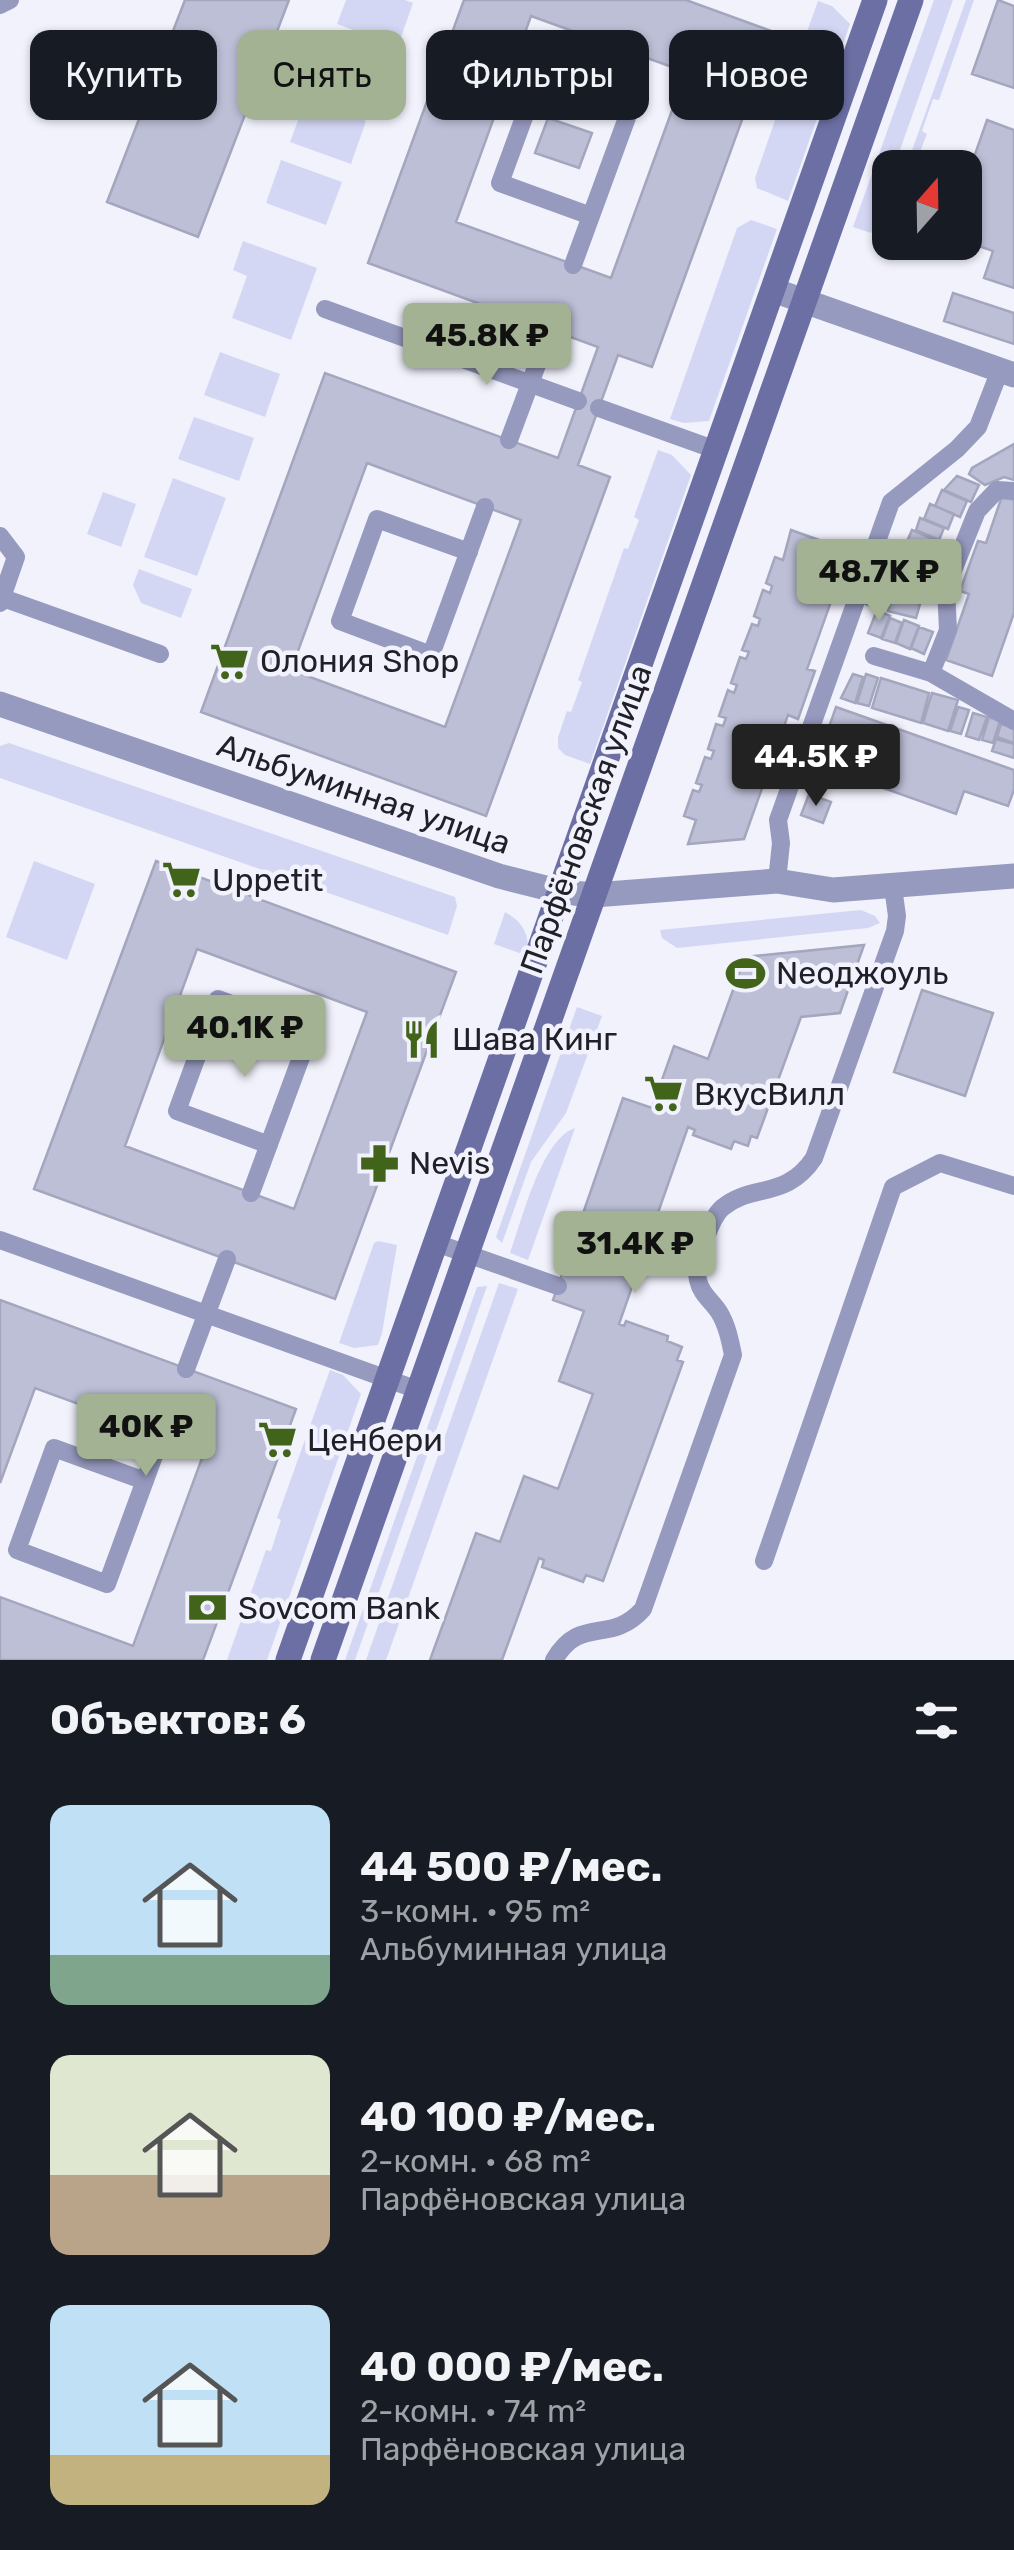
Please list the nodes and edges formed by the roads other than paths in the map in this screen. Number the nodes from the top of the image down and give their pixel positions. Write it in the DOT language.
graph roads {
  1 [pos="10,0"];
  2 [pos="874,0"];
  3 [pos="0,5"];
  4 [pos="908,6"];
  5 [pos="591,216"];
  6 [pos="574,265"];
  7 [pos="774,290"];
  8 [pos="805,301"];
  9 [pos="325,309"];
  10 [pos="550,330"];
  11 [pos="1007,373"];
  12 [pos="530,384"];
  13 [pos="578,401"];
  14 [pos="599,408"];
  15 [pos="510,440"];
  16 [pos="716,450"];
  17 [pos="1014,491"];
  18 [pos="485,507"];
  19 [pos="0,536"];
  20 [pos="468,552"];
  21 [pos="870,558"];
  22 [pos="1,601"];
  23 [pos="856,601"];
  24 [pos="160,654"];
  25 [pos="874,656"];
  26 [pos="931,673"];
  27 [pos="0,704"];
  28 [pos="1014,721"];
  29 [pos="1014,876"];
  30 [pos="778,881"];
  31 [pos="894,887"];
  32 [pos="562,892"];
  33 [pos="594,895"];
  34 [pos="269,1145"];
  35 [pos="1014,1186"];
  36 [pos="251,1193"];
  37 [pos="0,1240"];
  38 [pos="436,1243"];
  39 [pos="467,1254"];
  40 [pos="227,1259"];
  41 [pos="558,1286"];
  42 [pos="207,1314"];
  43 [pos="186,1368"];
  44 [pos="387,1380"];
  45 [pos="418,1390"];
  46 [pos="162,1434"];
  47 [pos="145,1481"];
  48 [pos="764,1561"];
  49 [pos="288,1660"];
  50 [pos="323,1660"];
  51 [pos="554,1660"];
  1 -- 3 [label="lane"];
  2 -- 4 [label="lane"];
  2 -- 7 [label="street, Парфёновская улица"];
  4 -- 8 [label="street, Парфёновская улица"];
  5 -- 5 [label="lane"];
  5 -- 6 [label="lane"];
  7 -- 8 [label="street"];
  7 -- 16 [label="street, Парфёновская улица"];
  8 -- 11 [label="street"];
  8 -- 33 [label="street, Парфёновская улица"];
  9 -- 12 [label="lane"];
  10 -- 12 [label="lane"];
  11 -- 21 [label="lane"];
  12 -- 13 [label="lane"];
  12 -- 15 [label="lane"];
  14 -- 16 [label="lane"];
  16 -- 32 [label="street, Парфёновская улица"];
  17 -- 26 [label="lane"];
  18 -- 20 [label="lane"];
  19 -- 22 [label="lane"];
  20 -- 20 [label="lane"];
  22 -- 24 [label="lane"];
  23 -- 30 [label="lane"];
  25 -- 26 [label="lane"];
  26 -- 28 [label="lane"];
  27 -- 32 [label="street, Альбуминная улица"];
  29 -- 31 [label="street, Альбуминная улица"];
  30 -- 31 [label="street, Альбуминная улица"];
  30 -- 33 [label="street, Альбуминная улица"];
  31 -- 51 [label="lane"];
  32 -- 33 [label="street, Альбуминная улица"];
  32 -- 38 [label="street, Парфёновская улица"];
  33 -- 39 [label="street, Парфёновская улица"];
  34 -- 34 [label="lane"];
  34 -- 36 [label="lane"];
  35 -- 48 [label="lane"];
  37 -- 42 [label="lane"];
  38 -- 39 [label="lane"];
  38 -- 44 [label="street, Парфёновская улица"];
  39 -- 41 [label="lane"];
  39 -- 45 [label="street, Парфёновская улица"];
  40 -- 42 [label="lane"];
  42 -- 43 [label="lane"];
  42 -- 44 [label="lane"];
  44 -- 45 [label="lane"];
  44 -- 49 [label="street, Парфёновская улица"];
  45 -- 50 [label="street, Парфёновская улица"];
  46 -- 47 [label="lane"];
  47 -- 47 [label="lane"];
}
